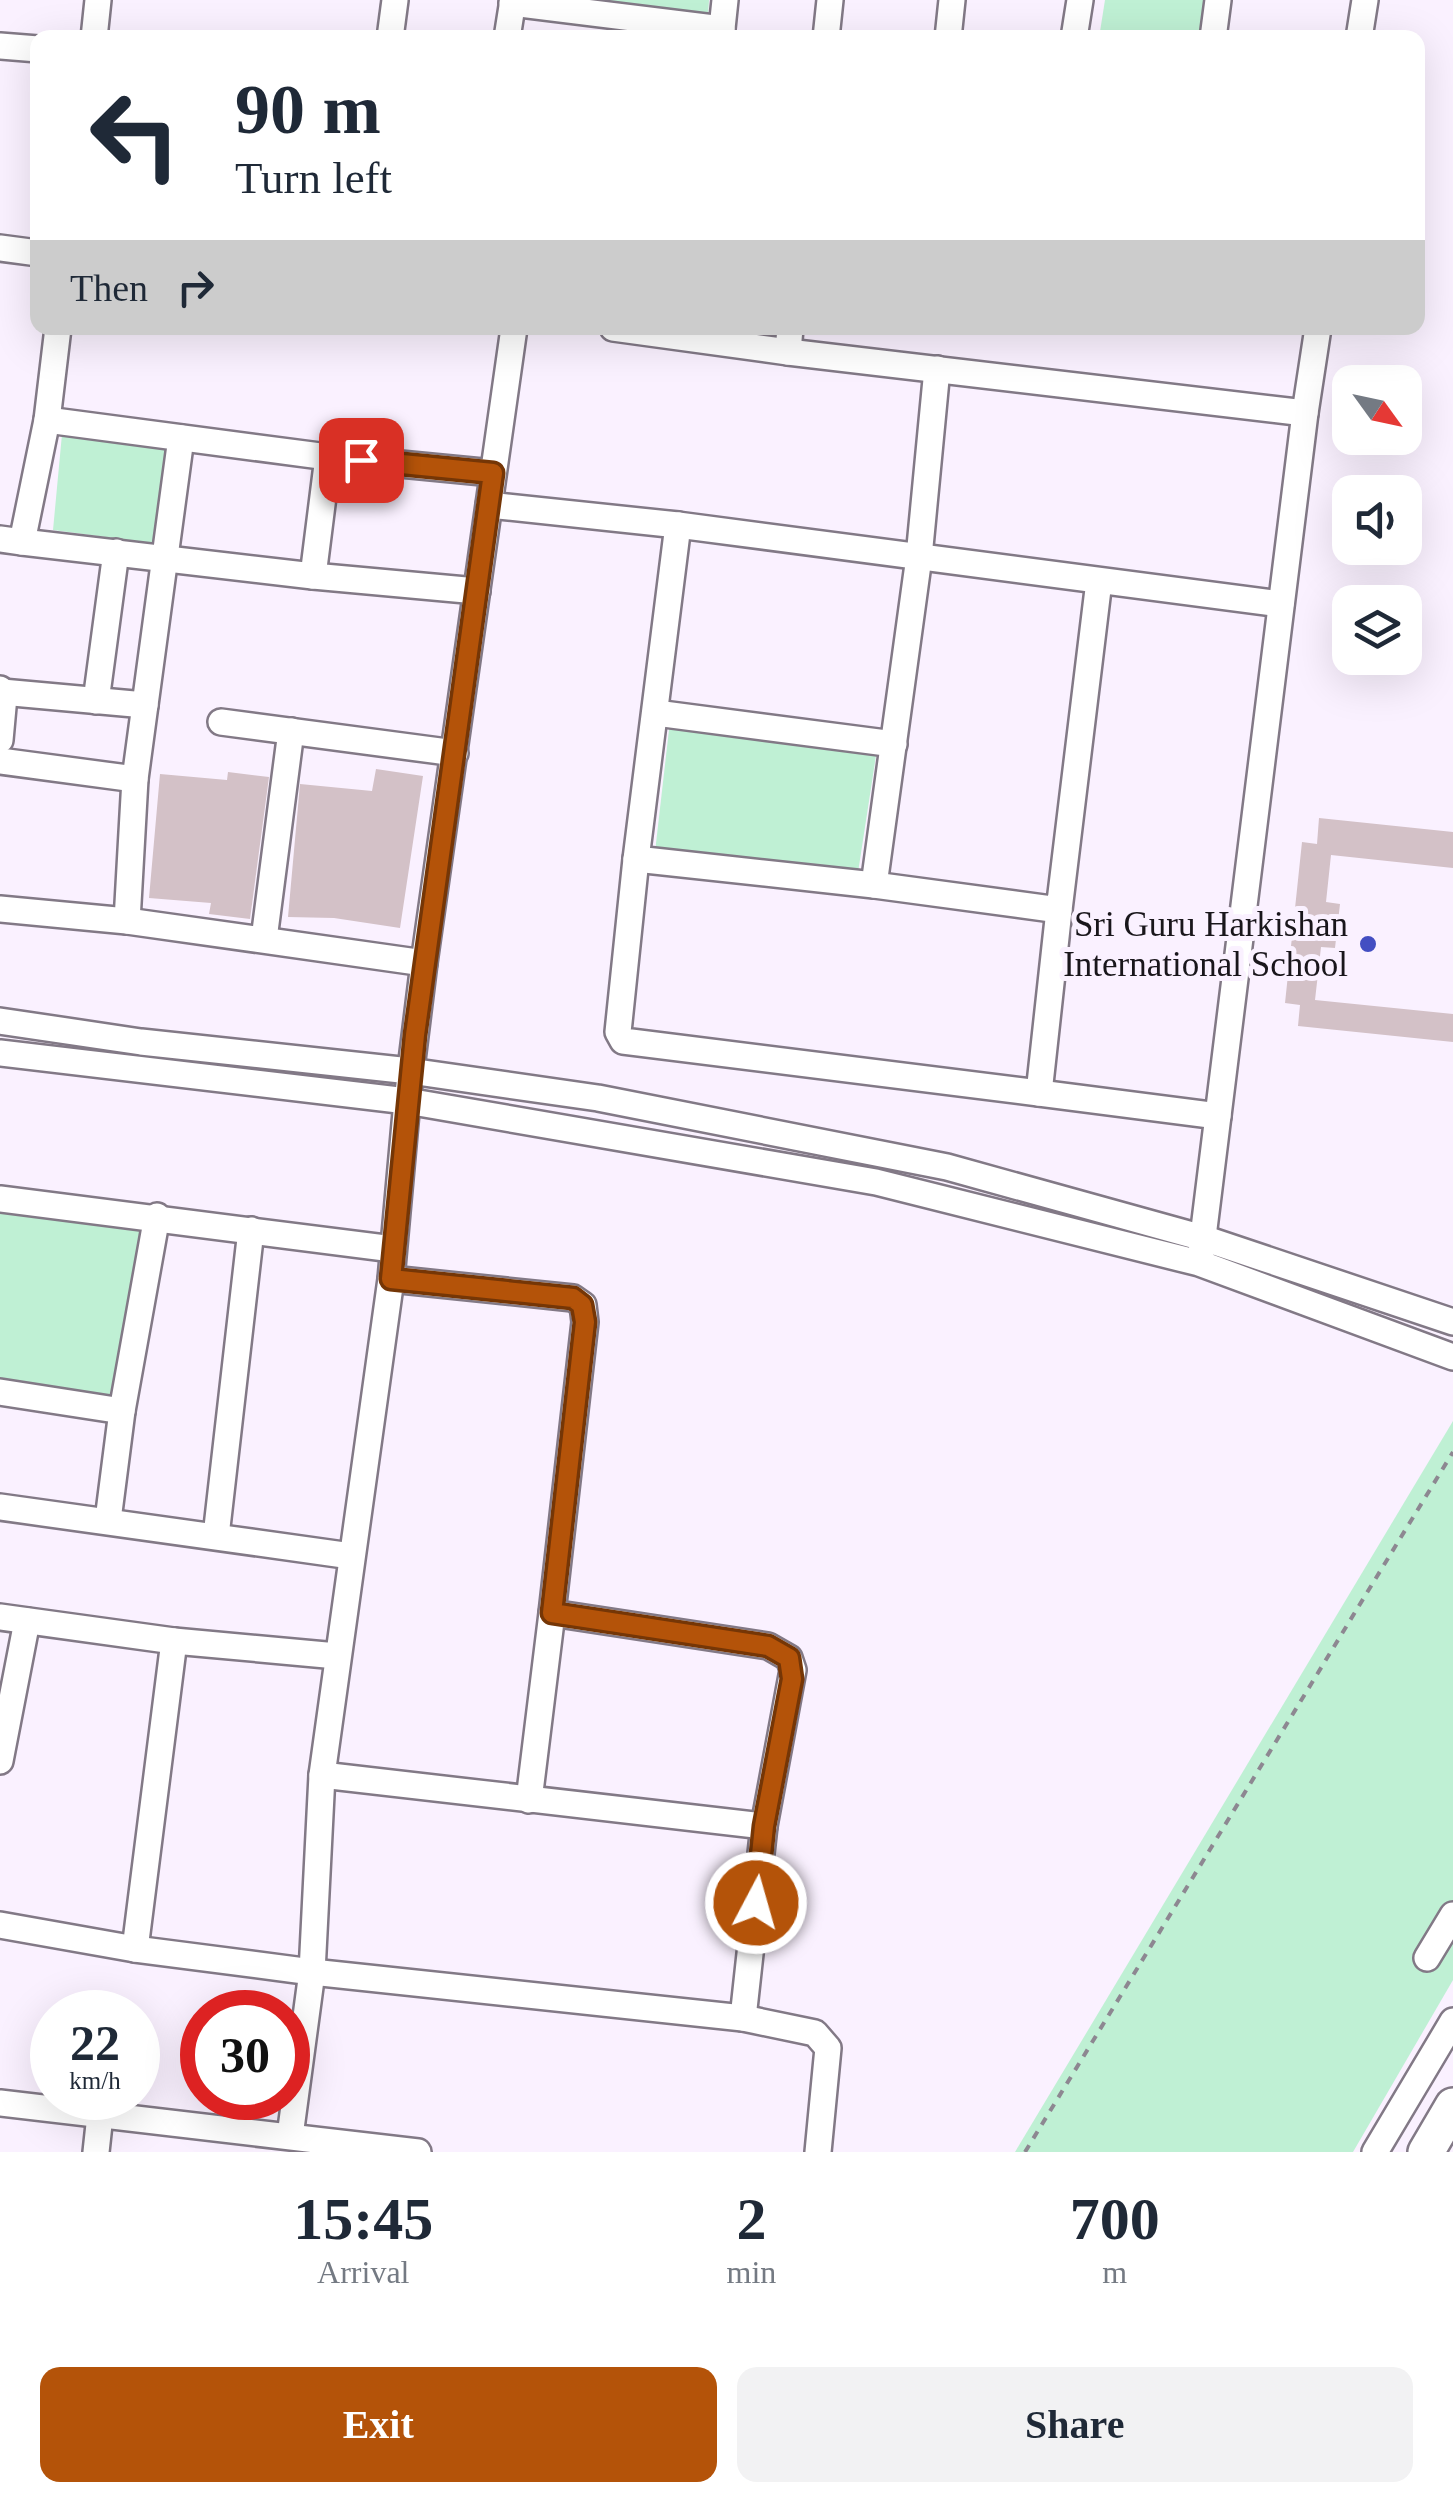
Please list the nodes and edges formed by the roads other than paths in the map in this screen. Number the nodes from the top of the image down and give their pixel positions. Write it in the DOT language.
graph roads {
  1 [pos="98,0"];
  2 [pos="396,0"];
  3 [pos="725,0"];
  4 [pos="830,0"];
  5 [pos="952,0"];
  6 [pos="1080,0"];
  7 [pos="1218,0"];
  8 [pos="1365,0"];
  9 [pos="512,1"];
  10 [pos="95,30"];
  11 [pos="391,30"];
  12 [pos="509,30"];
  13 [pos="701,30"];
  14 [pos="721,30"];
  15 [pos="827,30"];
  16 [pos="949,30"];
  17 [pos="1075,30"];
  18 [pos="1214,30"];
  19 [pos="1360,30"];
  20 [pos="0,46"];
  21 [pos="30,48"];
  22 [pos="0,248"];
  23 [pos="30,252"];
  24 [pos="57,335"];
  25 [pos="513,335"];
  26 [pos="716,335"];
  27 [pos="1317,335"];
  28 [pos="789,340"];
  29 [pos="937,370"];
  30 [pos="1305,413"];
  31 [pos="47,420"];
  32 [pos="181,438"];
  33 [pos="328,457"];
  34 [pos="493,473"];
  35 [pos="489,505"];
  36 [pos="678,525"];
  37 [pos="11,540"];
  38 [pos="116,552"];
  39 [pos="165,557"];
  40 [pos="919,557"];
  41 [pos="312,576"];
  42 [pos="1100,580"];
  43 [pos="477,591"];
  44 [pos="1281,604"];
  45 [pos="1,690"];
  46 [pos="96,701"];
  47 [pos="145,706"];
  48 [pos="656,713"];
  49 [pos="221,722"];
  50 [pos="291,731"];
  51 [pos="0,740"];
  52 [pos="894,744"];
  53 [pos="455,752"];
  54 [pos="0,761"];
  55 [pos="135,779"];
  56 [pos="636,860"];
  57 [pos="874,885"];
  58 [pos="0,908"];
  59 [pos="1058,910"];
  60 [pos="127,921"];
  61 [pos="264,939"];
  62 [pos="424,963"];
  63 [pos="0,1021"];
  64 [pos="0,1053"];
  65 [pos="410,1072"];
  66 [pos="1039,1093"];
  67 [pos="407,1101"];
  68 [pos="1218,1116"];
  69 [pos="0,1199"];
  70 [pos="157,1216"];
  71 [pos="251,1230"];
  72 [pos="393,1248"];
  73 [pos="1201,1250"];
  74 [pos="391,1279"];
  75 [pos="1453,1322"];
  76 [pos="1453,1357"];
  77 [pos="0,1392"];
  78 [pos="122,1411"];
  79 [pos="0,1507"];
  80 [pos="108,1520"];
  81 [pos="216,1536"];
  82 [pos="350,1556"];
  83 [pos="552,1613"];
  84 [pos="0,1618"];
  85 [pos="26,1621"];
  86 [pos="174,1641"];
  87 [pos="338,1656"];
  88 [pos="0,1760"];
  89 [pos="322,1775"];
  90 [pos="529,1800"];
  91 [pos="764,1826"];
  92 [pos="1453,1915"];
  93 [pos="0,1924"];
  94 [pos="135,1949"];
  95 [pos="1427,1958"];
  96 [pos="312,1972"];
  97 [pos="743,2018"];
  98 [pos="1453,2021"];
  99 [pos="0,2103"];
  100 [pos="1453,2106"];
  101 [pos="30,2107"];
  102 [pos="99,2120"];
  103 [pos="145,2120"];
  104 [pos="290,2136"];
  105 [pos="96,2152"];
  106 [pos="418,2152"];
  107 [pos="818,2152"];
  108 [pos="1376,2152"];
  109 [pos="1426,2152"];
  1 -- 10 [label="street"];
  2 -- 11 [label="street"];
  3 -- 14 [label="street"];
  4 -- 15 [label="street"];
  5 -- 16 [label="street"];
  6 -- 17 [label="street"];
  7 -- 18 [label="street"];
  8 -- 19 [label="street"];
  9 -- 12 [label="street"];
  9 -- 13 [label="street"];
  20 -- 21 [label="street"];
  22 -- 23 [label="street"];
  24 -- 31 [label="street"];
  25 -- 34 [label="street"];
  26 -- 28 [label="street"];
  27 -- 30 [label="street"];
  28 -- 29 [label="street"];
  29 -- 30 [label="street"];
  29 -- 40 [label="street"];
  30 -- 44 [label="street"];
  31 -- 32 [label="street"];
  31 -- 37 [label="street"];
  32 -- 33 [label="street"];
  32 -- 39 [label="street"];
  33 -- 34 [label="street"];
  33 -- 41 [label="street"];
  34 -- 35 [label="street"];
  35 -- 36 [label="street"];
  35 -- 43 [label="street"];
  36 -- 40 [label="street"];
  36 -- 48 [label="street"];
  37 -- 38 [label="street"];
  38 -- 39 [label="street"];
  38 -- 46 [label="street"];
  39 -- 41 [label="street"];
  39 -- 47 [label="street"];
  40 -- 42 [label="street"];
  40 -- 52 [label="street"];
  41 -- 43 [label="street"];
  42 -- 44 [label="street"];
  42 -- 59 [label="street"];
  43 -- 53 [label="street"];
  44 -- 68 [label="street"];
  45 -- 46 [label="street"];
  45 -- 51 [label="street"];
  46 -- 47 [label="street"];
  47 -- 55 [label="street"];
  48 -- 52 [label="street"];
  48 -- 56 [label="street"];
  49 -- 50 [label="street"];
  50 -- 53 [label="street"];
  50 -- 61 [label="street"];
  52 -- 57 [label="street"];
  53 -- 62 [label="street"];
  54 -- 55 [label="street"];
  55 -- 60 [label="street"];
  56 -- 57 [label="street"];
  56 -- 66 [label="street"];
  57 -- 59 [label="street"];
  58 -- 60 [label="street"];
  59 -- 66 [label="street"];
  60 -- 61 [label="street"];
  61 -- 62 [label="street"];
  62 -- 65 [label="street"];
  63 -- 65 [label="street"];
  64 -- 67 [label="street"];
  65 -- 67 [label="street"];
  65 -- 73 [label="street"];
  66 -- 68 [label="street"];
  67 -- 72 [label="street"];
  67 -- 73 [label="street"];
  68 -- 73 [label="street"];
  69 -- 70 [label="street"];
  70 -- 71 [label="street"];
  70 -- 78 [label="street"];
  71 -- 72 [label="street"];
  71 -- 81 [label="street"];
  72 -- 74 [label="street"];
  73 -- 75 [label="street"];
  73 -- 76 [label="street"];
  74 -- 82 [label="street"];
  74 -- 83 [label="street"];
  77 -- 78 [label="street"];
  78 -- 80 [label="street"];
  79 -- 80 [label="street"];
  80 -- 81 [label="street"];
  81 -- 82 [label="street"];
  82 -- 87 [label="street"];
  83 -- 90 [label="street"];
  83 -- 91 [label="street"];
  84 -- 85 [label="street"];
  85 -- 86 [label="street"];
  85 -- 88 [label="street"];
  86 -- 87 [label="street"];
  86 -- 94 [label="street"];
  87 -- 89 [label="street"];
  89 -- 90 [label="street"];
  89 -- 96 [label="street"];
  90 -- 91 [label="street"];
  91 -- 97 [label="street"];
  92 -- 95 [label="street"];
  93 -- 94 [label="street"];
  94 -- 96 [label="street"];
  96 -- 97 [label="street"];
  96 -- 104 [label="street"];
  97 -- 107 [label="street"];
  98 -- 108 [label="street"];
  99 -- 101 [label="street"];
  100 -- 109 [label="highway"];
  102 -- 105 [label="street"];
  103 -- 104 [label="street"];
  104 -- 106 [label="street"];
}
